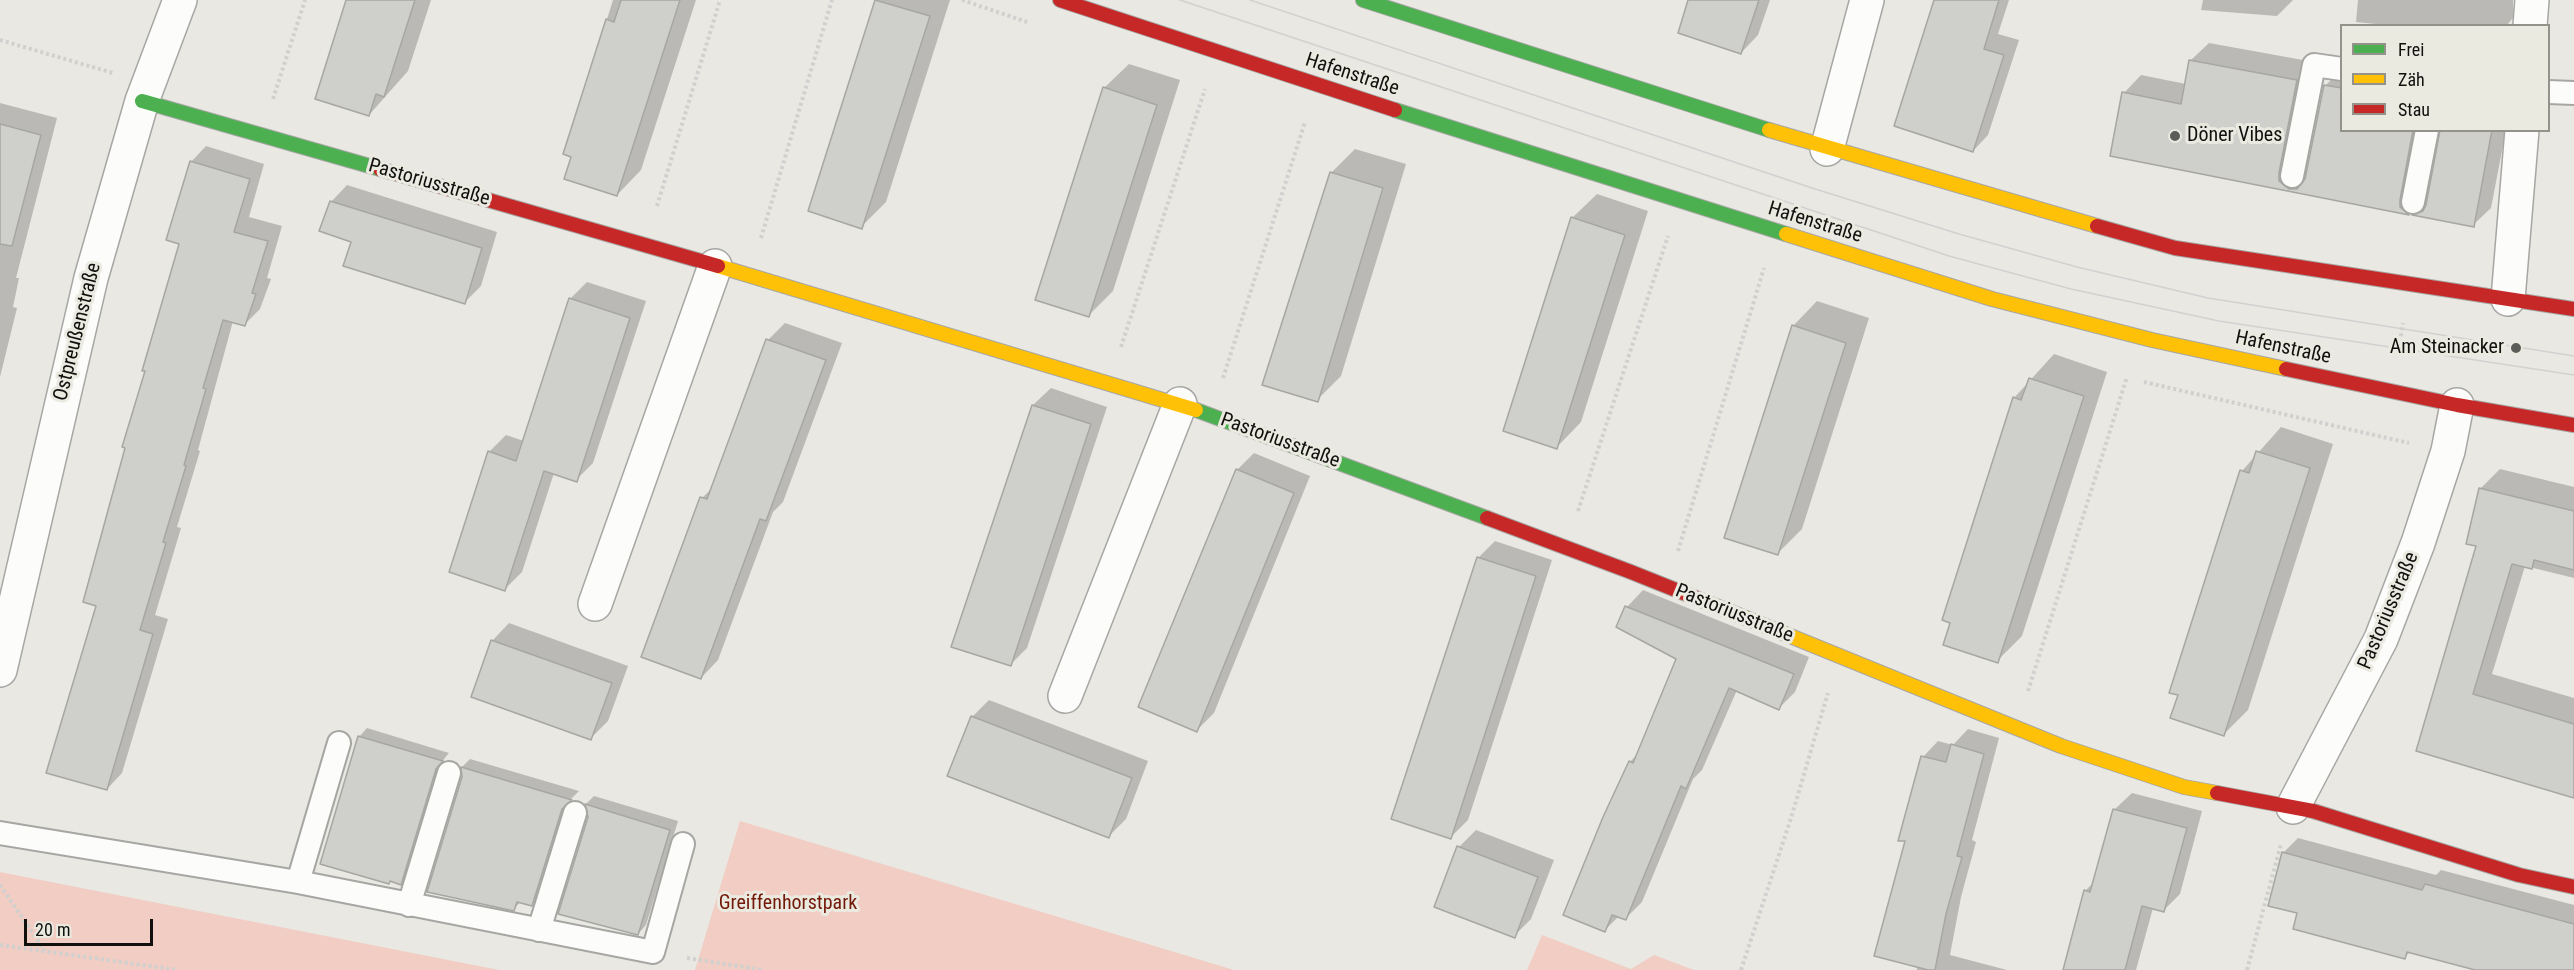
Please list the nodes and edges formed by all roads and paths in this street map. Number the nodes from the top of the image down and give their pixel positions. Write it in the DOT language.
graph roads {
  1 [pos="180,0"];
  2 [pos="305,0"];
  3 [pos="720,0"];
  4 [pos="832,0"];
  5 [pos="1060,0"];
  6 [pos="1363,0"];
  7 [pos="1867,0"];
  8 [pos="2532,0"];
  9 [pos="2530,24"];
  10 [pos="0,40"];
  11 [pos="2340,69"];
  12 [pos="1207,82"];
  13 [pos="145,92"];
  14 [pos="2550,92"];
  15 [pos="2574,93"];
  16 [pos="1307,116"];
  17 [pos="2427,132"];
  18 [pos="2522,132"];
  19 [pos="262,135"];
  20 [pos="1827,149"];
  21 [pos="2292,176"];
  22 [pos="2413,202"];
  23 [pos="1668,235"];
  24 [pos="645,244"];
  25 [pos="715,266"];
  26 [pos="1764,267"];
  27 [pos="749,276"];
  28 [pos="2409,284"];
  29 [pos="2508,299"];
  30 [pos="2574,309"];
  31 [pos="2127,377"];
  32 [pos="1110,383"];
  33 [pos="2393,392"];
  34 [pos="1180,404"];
  35 [pos="2457,405"];
  36 [pos="1211,415"];
  37 [pos="2574,425"];
  38 [pos="2386,438"];
  39 [pos="1566,548"];
  40 [pos="1668,587"];
  41 [pos="595,604"];
  42 [pos="1838,657"];
  43 [pos="0,670"];
  44 [pos="1065,696"];
  45 [pos="2016,728"];
  46 [pos="339,743"];
  47 [pos="448,773"];
  48 [pos="2293,807"];
  49 [pos="575,813"];
  50 [pos="0,833"];
  51 [pos="682,844"];
  52 [pos="298,882"];
  53 [pos="0,885"];
  54 [pos="2574,887"];
  55 [pos="409,905"];
  56 [pos="539,930"];
  57 [pos="0,945"];
  58 [pos="45,951"];
  59 [pos="653,952"];
  60 [pos="178,970"];
  61 [pos="763,970"];
  62 [pos="1741,970"];
  63 [pos="2247,970"];
  1 -- 13 [label="street, Ostpreußenstraße"];
  2 -- 19 [label="path"];
  3 -- 24 [label="path"];
  4 -- 27 [label="path"];
  5 -- 33 [label="main road, Hafenstraße"];
  6 -- 20 [label="main road"];
  7 -- 20 [label="street"];
  8 -- 9 [label="street"];
  10 -- 13 [label="path"];
  11 -- 21 [label="lane"];
  12 -- 32 [label="path"];
  13 -- 19 [label="main road, Pastoriusstraße"];
  13 -- 43 [label="street, Ostpreußenstraße"];
  14 -- 15 [label="lane"];
  16 -- 36 [label="path"];
  17 -- 22 [label="lane"];
  18 -- 29 [label="street"];
  19 -- 24 [label="main road, Pastoriusstraße"];
  20 -- 28 [label="main road"];
  23 -- 39 [label="path"];
  24 -- 25 [label="main road, Pastoriusstraße"];
  25 -- 27 [label="main road, Pastoriusstraße"];
  25 -- 41 [label="street"];
  26 -- 40 [label="path"];
  27 -- 32 [label="main road, Pastoriusstraße"];
  28 -- 29 [label="main road"];
  28 -- 33 [label="path"];
  29 -- 30 [label="main road"];
  31 -- 45 [label="path"];
  32 -- 34 [label="main road, Pastoriusstraße"];
  33 -- 35 [label="main road, Hafenstraße"];
  33 -- 38 [label="path"];
  34 -- 36 [label="main road, Pastoriusstraße"];
  34 -- 44 [label="street"];
  35 -- 37 [label="main road, Hafenstraße"];
  35 -- 48 [label="street, Pastoriusstraße"];
  36 -- 39 [label="main road, Pastoriusstraße"];
  39 -- 40 [label="main road, Pastoriusstraße"];
  40 -- 42 [label="main road, Pastoriusstraße"];
  42 -- 45 [label="main road, Pastoriusstraße"];
  42 -- 62 [label="path"];
  45 -- 48 [label="main road, Pastoriusstraße"];
  46 -- 52 [label="lane"];
  47 -- 55 [label="lane"];
  48 -- 54 [label="main road, Pastoriusstraße"];
  48 -- 63 [label="path"];
  49 -- 56 [label="lane"];
  50 -- 52 [label="lane"];
  51 -- 59 [label="lane"];
  52 -- 55 [label="lane"];
  53 -- 58 [label="path"];
  55 -- 56 [label="lane"];
  56 -- 59 [label="lane"];
  57 -- 58 [label="path"];
  58 -- 60 [label="path"];
  59 -- 61 [label="path"];
}
